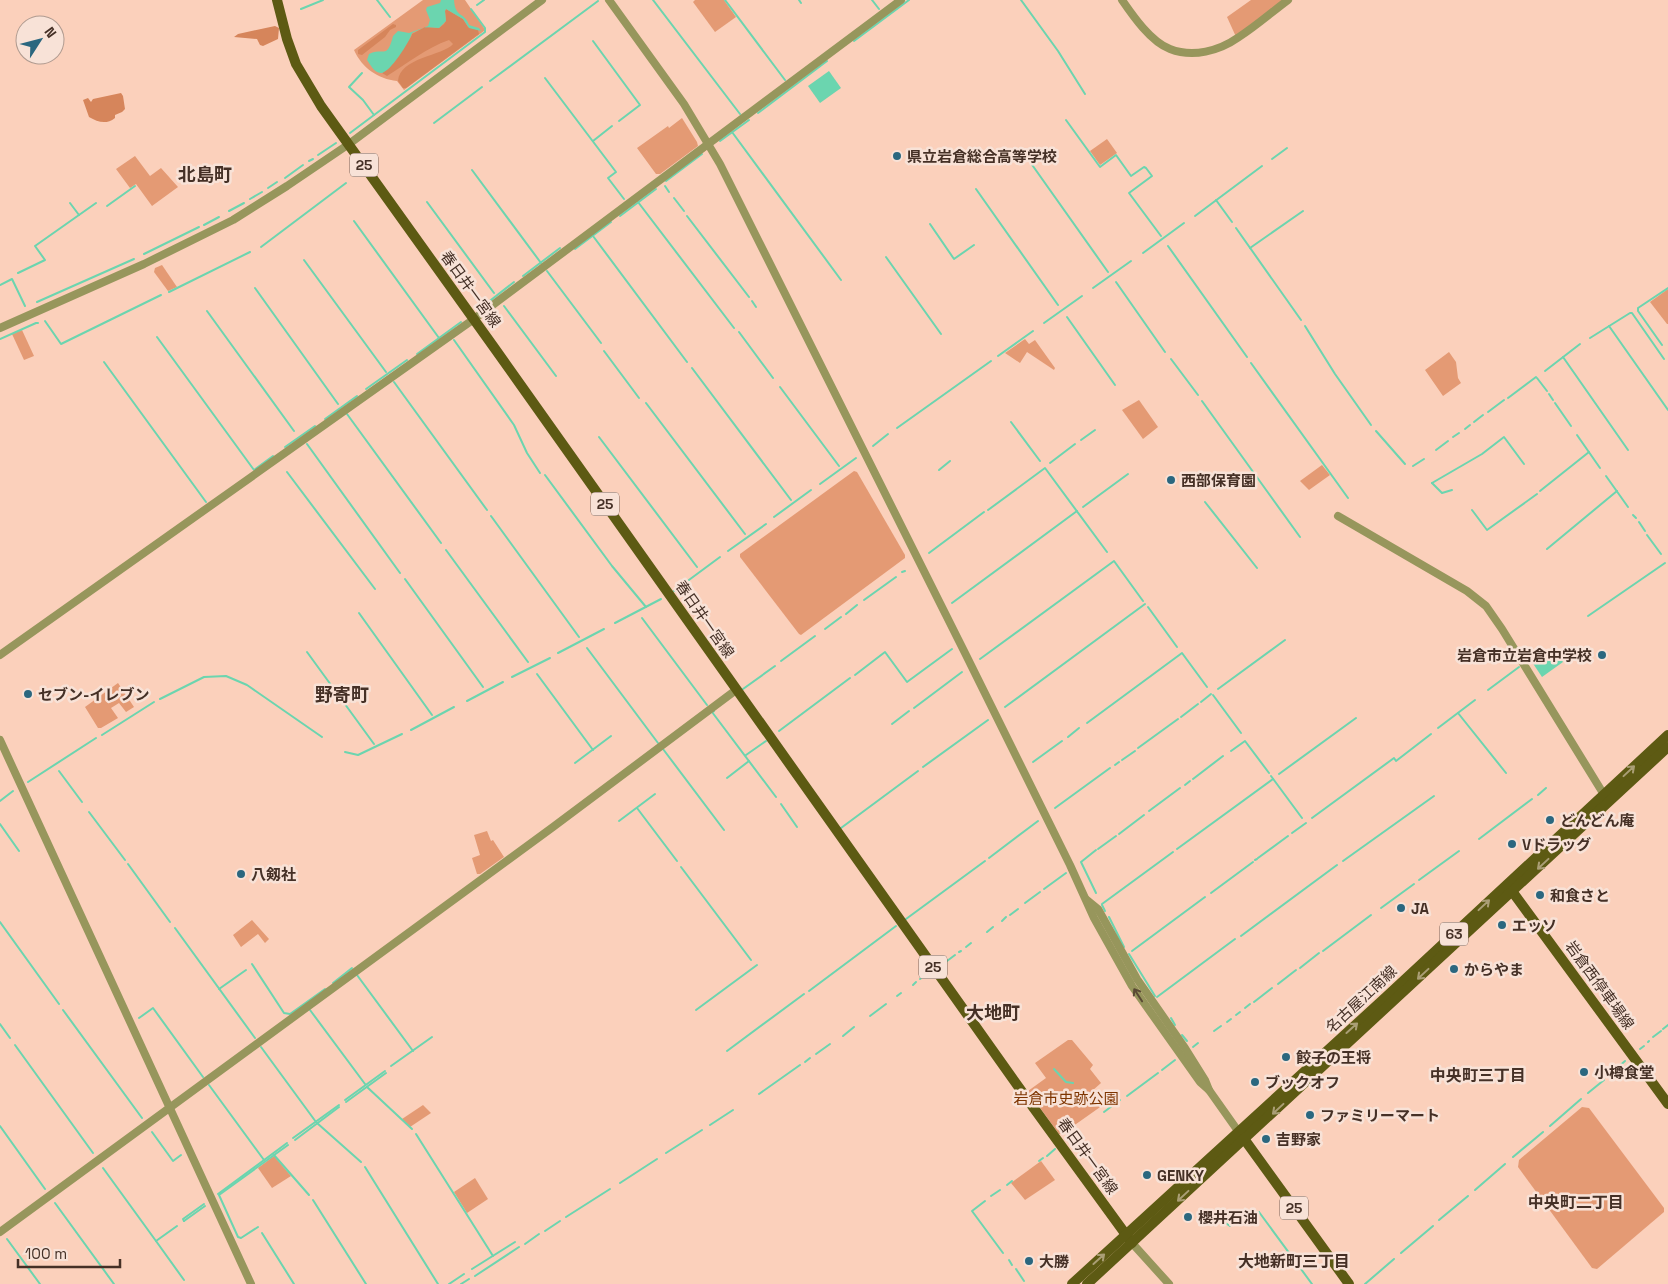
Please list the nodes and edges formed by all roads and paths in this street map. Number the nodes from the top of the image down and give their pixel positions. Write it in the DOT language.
graph roads {
  1 [pos="277,0"];
  2 [pos="542,0"];
  3 [pos="609,0"];
  4 [pos="901,0"];
  5 [pos="1122,0"];
  6 [pos="1288,0"];
  7 [pos="349,144"];
  8 [pos="709,144"];
  9 [pos="474,318"];
  10 [pos="0,328"];
  11 [pos="1338,516"];
  12 [pos="0,655"];
  13 [pos="736,690"];
  14 [pos="1668,735"];
  15 [pos="0,740"];
  16 [pos="1668,748"];
  17 [pos="1606,798"];
  18 [pos="1510,888"];
  19 [pos="1668,1104"];
  20 [pos="170,1107"];
  21 [pos="1238,1131"];
  22 [pos="1245,1140"];
  23 [pos="0,1232"];
  24 [pos="1130,1239"];
  25 [pos="251,1284"];
  26 [pos="1072,1284"];
  27 [pos="1087,1284"];
  28 [pos="1169,1284"];
  29 [pos="1349,1284"];
  1 -- 7 [label="main road, 春日井一宮線 / 25"];
  2 -- 7 [label="street"];
  3 -- 8 [label="street"];
  4 -- 8 [label="street"];
  5 -- 6 [label="street"];
  7 -- 9 [label="main road, 春日井一宮線 / 25"];
  7 -- 10 [label="street"];
  8 -- 9 [label="street"];
  8 -- 21 [label="street"];
  9 -- 12 [label="street"];
  9 -- 13 [label="main road, 春日井一宮線 / 25"];
  11 -- 17 [label="street"];
  13 -- 20 [label="street"];
  13 -- 24 [label="main road, 春日井一宮線 / 25"];
  17 -- 14 [label="main road, 名古屋江南線 / 63, one-way"];
  15 -- 20 [label="street"];
  16 -- 17 [label="main road, 名古屋江南線 / 63"];
  17 -- 18 [label="main road, 名古屋江南線 / 63"];
  18 -- 19 [label="main road, 岩倉西停車場線"];
  21 -- 18 [label="main road, 名古屋江南線 / 63, one-way"];
  18 -- 22 [label="main road, 名古屋江南線 / 63, one-way"];
  20 -- 23 [label="street"];
  20 -- 25 [label="street"];
  21 -- 22 [label="main road, 25"];
  21 -- 24 [label="main road, 名古屋江南線 / 63"];
  22 -- 24 [label="main road, 名古屋江南線 / 63, one-way"];
  22 -- 29 [label="main road, 25"];
  26 -- 24 [label="main road, 名古屋江南線 / 63, one-way"];
  24 -- 27 [label="main road, 名古屋江南線 / 63"];
  24 -- 28 [label="street"];
}
